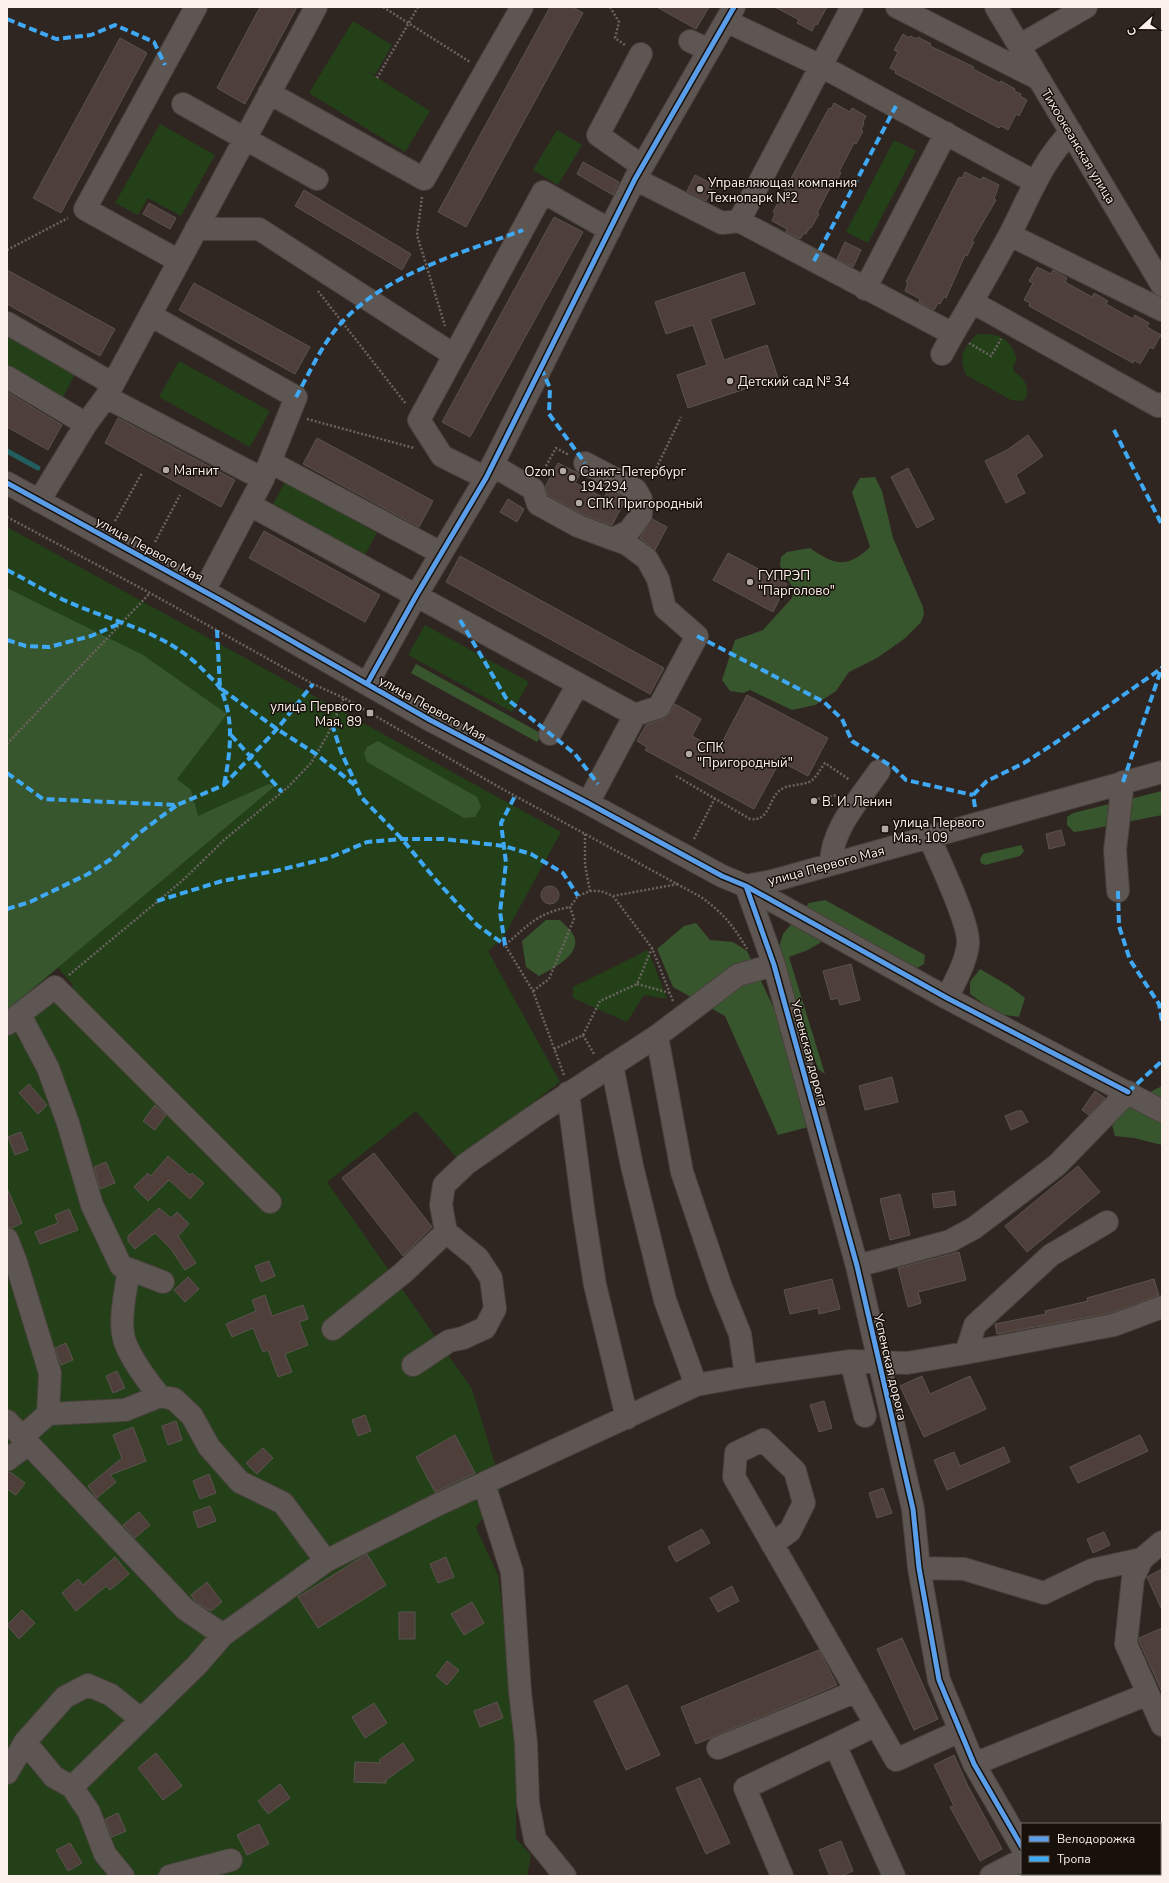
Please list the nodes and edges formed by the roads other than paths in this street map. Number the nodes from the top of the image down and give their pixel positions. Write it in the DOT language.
graph roads {
  1 [pos="196,7"];
  2 [pos="316,7"];
  3 [pos="522,7"];
  4 [pos="852,7"];
  5 [pos="897,7"];
  6 [pos="996,7"];
  7 [pos="1086,7"];
  8 [pos="730,14"];
  9 [pos="1019,46"];
  10 [pos="641,54"];
  11 [pos="821,66"];
  12 [pos="1039,79"];
  13 [pos="269,93"];
  14 [pos="183,104"];
  15 [pos="1070,132"];
  16 [pos="946,133"];
  17 [pos="245,138"];
  18 [pos="639,173"];
  19 [pos="317,179"];
  20 [pos="1034,182"];
  21 [pos="739,221"];
  22 [pos="196,229"];
  23 [pos="610,230"];
  24 [pos="1010,235"];
  25 [pos="179,261"];
  26 [pos="1162,285"];
  27 [pos="866,289"];
  28 [pos="972,302"];
  29 [pos="1162,310"];
  30 [pos="150,315"];
  31 [pos="7,323"];
  32 [pos="953,334"];
  33 [pos="942,354"];
  34 [pos="454,356"];
  35 [pos="7,377"];
  36 [pos="109,390"];
  37 [pos="1162,404"];
  38 [pos="86,424"];
  39 [pos="585,463"];
  40 [pos="266,470"];
  41 [pos="489,472"];
  42 [pos="7,483"];
  43 [pos="39,501"];
  44 [pos="250,505"];
  45 [pos="613,539"];
  46 [pos="441,553"];
  47 [pos="204,591"];
  48 [pos="416,596"];
  49 [pos="367,684"];
  50 [pos="578,684"];
  51 [pos="635,716"];
  52 [pos="550,734"];
  53 [pos="879,771"];
  54 [pos="1162,772"];
  55 [pos="1123,782"];
  56 [pos="588,803"];
  57 [pos="929,837"];
  58 [pos="831,864"];
  59 [pos="746,886"];
  60 [pos="1118,891"];
  61 [pos="765,967"];
  62 [pos="947,998"];
  63 [pos="13,1020"];
  64 [pos="657,1036"];
  65 [pos="608,1068"];
  66 [pos="1128,1092"];
  67 [pos="568,1093"];
  68 [pos="1162,1111"];
  69 [pos="270,1202"];
  70 [pos="1107,1222"];
  71 [pos="446,1232"];
  72 [pos="7,1239"];
  73 [pos="857,1266"];
  74 [pos="130,1269"];
  75 [pos="163,1282"];
  76 [pos="1162,1307"];
  77 [pos="332,1329"];
  78 [pos="966,1353"];
  79 [pos="851,1361"];
  80 [pos="878,1362"];
  81 [pos="413,1365"];
  82 [pos="746,1376"];
  83 [pos="696,1385"];
  84 [pos="160,1396"];
  85 [pos="48,1414"];
  86 [pos="865,1416"];
  87 [pos="627,1418"];
  88 [pos="7,1421"];
  89 [pos="25,1441"];
  90 [pos="7,1460"];
  91 [pos="484,1484"];
  92 [pos="1162,1542"];
  93 [pos="772,1544"];
  94 [pos="1142,1559"];
  95 [pos="326,1561"];
  96 [pos="918,1568"];
  97 [pos="223,1636"];
  98 [pos="857,1691"];
  99 [pos="1148,1694"];
  100 [pos="141,1719"];
  101 [pos="876,1725"];
  102 [pos="1162,1725"];
  103 [pos="960,1731"];
  104 [pos="25,1742"];
  105 [pos="835,1745"];
  106 [pos="718,1748"];
  107 [pos="974,1764"];
  108 [pos="7,1773"];
  109 [pos="72,1787"];
  110 [pos="535,1839"];
  111 [pos="1021,1844"];
  112 [pos="231,1860"];
  113 [pos="1021,1861"];
  114 [pos="123,1876"];
  115 [pos="170,1876"];
  116 [pos="541,1876"];
  117 [pos="565,1876"];
  118 [pos="782,1876"];
  119 [pos="894,1876"];
  120 [pos="991,1876"];
  1 -- 25 [label="street"];
  2 -- 13 [label="street"];
  3 -- 13 [label="street"];
  4 -- 11 [label="street"];
  5 -- 12 [label="street"];
  6 -- 9 [label="street, Тихоокеанская улица"];
  7 -- 9 [label="street"];
  8 -- 11 [label="street"];
  8 -- 18 [label="street"];
  9 -- 12 [label="street, Тихоокеанская улица"];
  10 -- 18 [label="street"];
  11 -- 16 [label="street"];
  11 -- 21 [label="street"];
  12 -- 15 [label="street, Тихоокеанская улица"];
  13 -- 17 [label="street"];
  14 -- 17 [label="street"];
  15 -- 20 [label="street"];
  15 -- 26 [label="street, Тихоокеанская улица"];
  16 -- 20 [label="street"];
  16 -- 27 [label="street"];
  17 -- 19 [label="street"];
  17 -- 22 [label="street"];
  18 -- 21 [label="street"];
  18 -- 23 [label="street"];
  20 -- 24 [label="street"];
  21 -- 27 [label="street"];
  22 -- 25 [label="street"];
  22 -- 34 [label="street"];
  23 -- 34 [label="street"];
  23 -- 41 [label="street"];
  24 -- 28 [label="street"];
  24 -- 29 [label="street"];
  25 -- 30 [label="street"];
  27 -- 32 [label="street"];
  28 -- 32 [label="street"];
  28 -- 37 [label="street"];
  30 -- 36 [label="street"];
  30 -- 40 [label="street"];
  31 -- 36 [label="street"];
  32 -- 33 [label="street"];
  34 -- 41 [label="street"];
  35 -- 38 [label="street"];
  36 -- 38 [label="street"];
  36 -- 40 [label="street"];
  38 -- 43 [label="street"];
  39 -- 45 [label="street"];
  40 -- 44 [label="street"];
  40 -- 46 [label="street"];
  41 -- 45 [label="street"];
  41 -- 46 [label="street"];
  42 -- 43 [label="street, улица Первого Мая"];
  43 -- 47 [label="street, улица Первого Мая"];
  44 -- 47 [label="street"];
  44 -- 48 [label="street"];
  45 -- 51 [label="street"];
  46 -- 48 [label="street"];
  47 -- 49 [label="street, улица Первого Мая"];
  48 -- 49 [label="street"];
  48 -- 50 [label="street"];
  49 -- 56 [label="street, улица Первого Мая"];
  50 -- 51 [label="street"];
  50 -- 52 [label="street"];
  51 -- 56 [label="street"];
  53 -- 58 [label="street"];
  54 -- 55 [label="street, улица Первого Мая"];
  55 -- 57 [label="street, улица Первого Мая"];
  55 -- 60 [label="street"];
  56 -- 59 [label="street, улица Первого Мая"];
  57 -- 58 [label="street, улица Первого Мая"];
  57 -- 62 [label="street"];
  58 -- 59 [label="street, улица Первого Мая"];
  59 -- 61 [label="street, Успенская дорога"];
  59 -- 62 [label="street"];
  61 -- 64 [label="street"];
  61 -- 73 [label="street, Успенская дорога"];
  62 -- 66 [label="street"];
  63 -- 69 [label="street"];
  63 -- 74 [label="street"];
  64 -- 65 [label="street"];
  64 -- 82 [label="street"];
  65 -- 67 [label="street"];
  65 -- 83 [label="street"];
  66 -- 68 [label="street"];
  66 -- 73 [label="street"];
  67 -- 71 [label="street"];
  67 -- 87 [label="street"];
  70 -- 78 [label="street"];
  71 -- 77 [label="street"];
  71 -- 81 [label="street"];
  72 -- 85 [label="street"];
  73 -- 80 [label="street, Успенская дорога"];
  74 -- 75 [label="street"];
  74 -- 84 [label="street"];
  76 -- 78 [label="street"];
  78 -- 80 [label="street"];
  79 -- 80 [label="street"];
  79 -- 82 [label="street"];
  79 -- 86 [label="street"];
  80 -- 96 [label="street, Успенская дорога"];
  82 -- 83 [label="street"];
  83 -- 87 [label="street"];
  84 -- 85 [label="street"];
  84 -- 95 [label="street"];
  85 -- 89 [label="street"];
  87 -- 91 [label="street"];
  88 -- 89 [label="street"];
  89 -- 90 [label="street"];
  89 -- 97 [label="street"];
  91 -- 95 [label="street"];
  91 -- 110 [label="street"];
  92 -- 94 [label="street"];
  93 -- 98 [label="street"];
  94 -- 96 [label="street"];
  94 -- 99 [label="street"];
  95 -- 97 [label="street"];
  96 -- 103 [label="street, Успенская дорога"];
  97 -- 100 [label="street"];
  98 -- 101 [label="street"];
  98 -- 106 [label="street"];
  99 -- 102 [label="street"];
  99 -- 107 [label="street"];
  100 -- 104 [label="street"];
  100 -- 109 [label="street"];
  101 -- 103 [label="street"];
  101 -- 105 [label="street"];
  103 -- 107 [label="street, Успенская дорога"];
  104 -- 108 [label="street"];
  104 -- 109 [label="street"];
  105 -- 118 [label="street"];
  105 -- 119 [label="street"];
  107 -- 111 [label="street, Успенская дорога"];
  109 -- 114 [label="street"];
  110 -- 116 [label="street"];
  110 -- 117 [label="street"];
  112 -- 115 [label="street"];
  113 -- 120 [label="street"];
}
